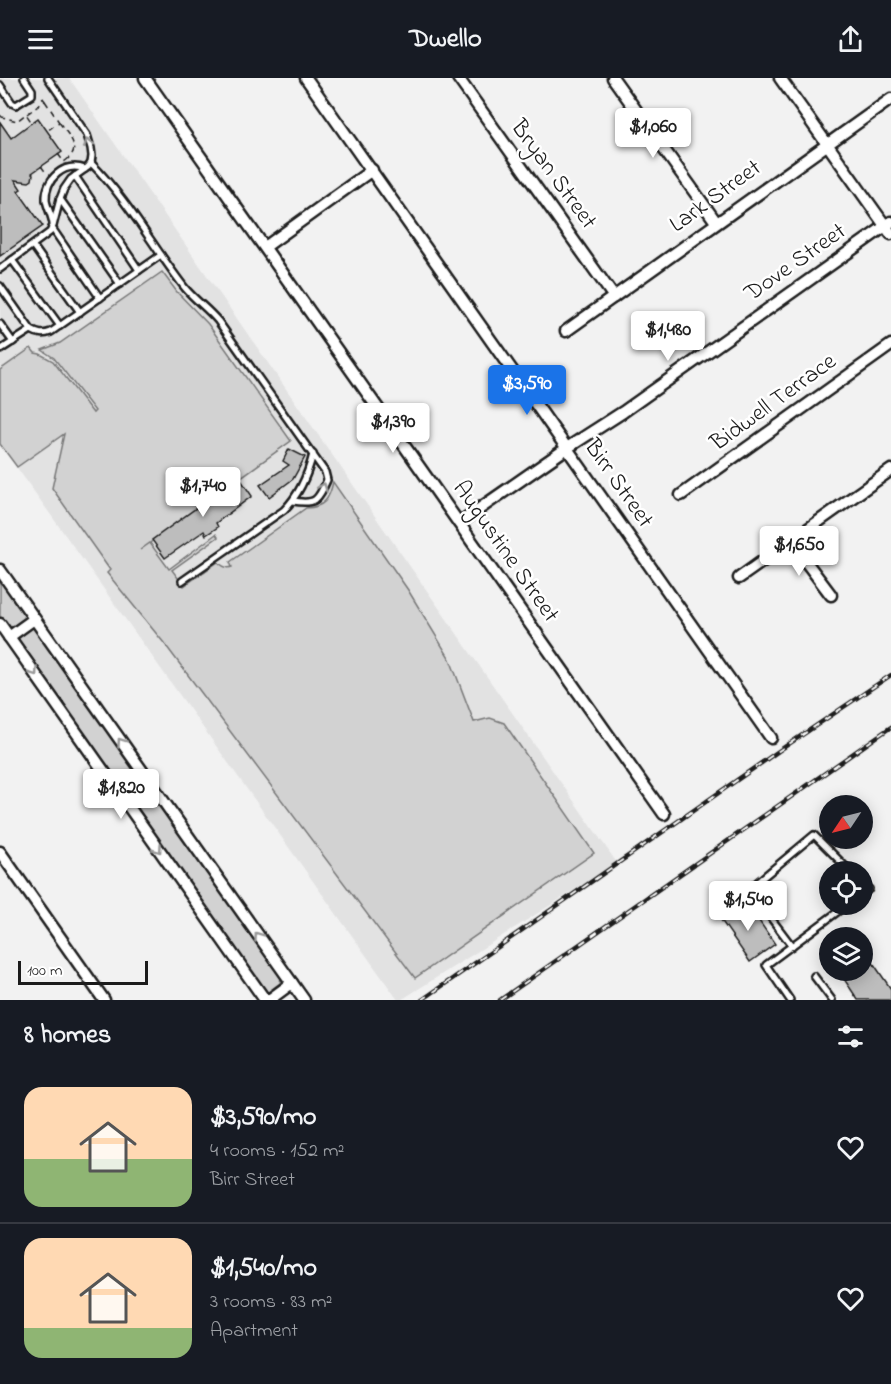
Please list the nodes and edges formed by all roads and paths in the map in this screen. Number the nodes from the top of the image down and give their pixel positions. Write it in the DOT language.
graph roads {
  1 [pos="24,78"];
  2 [pos="48,78"];
  3 [pos="145,78"];
  4 [pos="306,78"];
  5 [pos="458,78"];
  6 [pos="613,78"];
  7 [pos="780,78"];
  8 [pos="0,85"];
  9 [pos="40,94"];
  10 [pos="891,99"];
  11 [pos="45,101"];
  12 [pos="26,114"];
  13 [pos="0,115"];
  14 [pos="59,122"];
  15 [pos="32,123"];
  16 [pos="47,131"];
  17 [pos="827,144"];
  18 [pos="58,154"];
  19 [pos="91,162"];
  20 [pos="85,169"];
  21 [pos="372,170"];
  22 [pos="75,176"];
  23 [pos="60,198"];
  24 [pos="716,222"];
  25 [pos="53,227"];
  26 [pos="889,227"];
  27 [pos="33,246"];
  28 [pos="265,247"];
  29 [pos="161,255"];
  30 [pos="12,260"];
  31 [pos="0,269"];
  32 [pos="139,270"];
  33 [pos="120,284"];
  34 [pos="0,286"];
  35 [pos="614,297"];
  36 [pos="100,298"];
  37 [pos="80,312"];
  38 [pos="0,324"];
  39 [pos="60,326"];
  40 [pos="31,330"];
  41 [pos="566,331"];
  42 [pos="13,342"];
  43 [pos="891,345"];
  44 [pos="0,350"];
  45 [pos="567,448"];
  46 [pos="313,454"];
  47 [pos="891,470"];
  48 [pos="681,495"];
  49 [pos="293,501"];
  50 [pos="459,523"];
  51 [pos="791,542"];
  52 [pos="0,570"];
  53 [pos="739,578"];
  54 [pos="182,581"];
  55 [pos="831,595"];
  56 [pos="34,619"];
  57 [pos="0,624"];
  58 [pos="9,637"];
  59 [pos="771,738"];
  60 [pos="664,814"];
  61 [pos="1,855"];
  62 [pos="840,861"];
  63 [pos="833,915"];
  64 [pos="792,946"];
  65 [pos="814,976"];
  66 [pos="292,983"];
  67 [pos="104,1000"];
  68 [pos="267,1000"];
  69 [pos="304,1000"];
  70 [pos="790,1000"];
  71 [pos="832,1000"];
  1 -- 8 [label="lane"];
  19 -- 2 [label="lane, one-way"];
  3 -- 28 [label="street, Augustine Street"];
  4 -- 21 [label="street, Birr Street"];
  5 -- 35 [label="street, Bryan Street"];
  6 -- 24 [label="street"];
  7 -- 17 [label="street"];
  9 -- 11 [label="path"];
  10 -- 17 [label="street, Lark Street"];
  11 -- 12 [label="path"];
  11 -- 14 [label="path"];
  12 -- 13 [label="path"];
  12 -- 15 [label="path"];
  14 -- 16 [label="path"];
  14 -- 18 [label="path"];
  17 -- 24 [label="street, Lark Street"];
  17 -- 26 [label="street"];
  19 -- 20 [label="lane"];
  19 -- 29 [label="lane"];
  20 -- 22 [label="lane"];
  20 -- 25 [label="lane"];
  21 -- 28 [label="street"];
  21 -- 45 [label="street, Birr Street"];
  22 -- 23 [label="lane"];
  22 -- 32 [label="lane"];
  23 -- 25 [label="lane"];
  23 -- 33 [label="lane"];
  24 -- 35 [label="street, Lark Street"];
  25 -- 27 [label="lane"];
  25 -- 36 [label="lane"];
  26 -- 45 [label="street, Dove Street"];
  27 -- 30 [label="lane"];
  27 -- 37 [label="lane"];
  28 -- 50 [label="street, Augustine Street"];
  29 -- 32 [label="lane"];
  29 -- 46 [label="lane"];
  30 -- 31 [label="lane"];
  30 -- 39 [label="lane"];
  32 -- 33 [label="lane"];
  33 -- 36 [label="lane"];
  34 -- 40 [label="lane"];
  35 -- 41 [label="street, Lark Street"];
  36 -- 37 [label="lane"];
  37 -- 39 [label="lane"];
  38 -- 42 [label="lane"];
  39 -- 40 [label="lane"];
  40 -- 42 [label="lane"];
  42 -- 44 [label="lane"];
  43 -- 48 [label="street, Bidwell Terrace"];
  45 -- 50 [label="street, Dove Street"];
  45 -- 59 [label="street, Birr Street"];
  46 -- 49 [label="lane"];
  49 -- 46 [label="lane, one-way"];
  47 -- 51 [label="street"];
  49 -- 54 [label="lane"];
  50 -- 60 [label="street, Augustine Street"];
  51 -- 53 [label="street"];
  51 -- 55 [label="street"];
  52 -- 56 [label="street"];
  56 -- 58 [label="street"];
  66 -- 56 [label="street, one-way"];
  57 -- 58 [label="street"];
  58 -- 68 [label="street, one-way"];
  61 -- 67 [label="street"];
  62 -- 64 [label="lane"];
  63 -- 64 [label="lane"];
  64 -- 70 [label="lane"];
  65 -- 71 [label="lane"];
  66 -- 68 [label="street"];
  66 -- 69 [label="street"];
}
